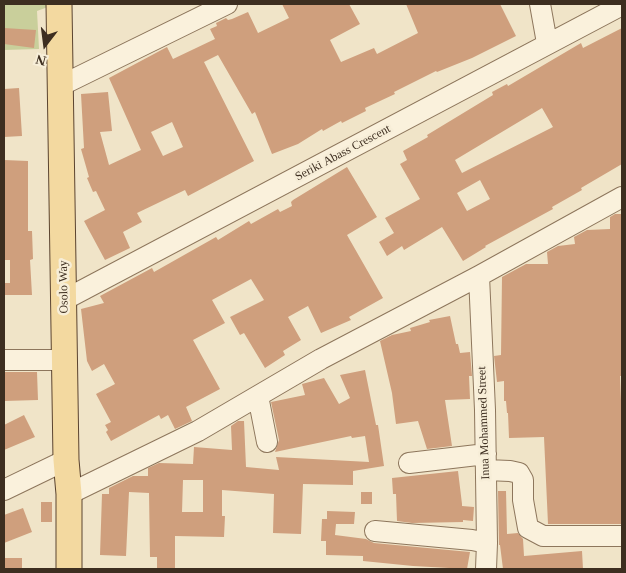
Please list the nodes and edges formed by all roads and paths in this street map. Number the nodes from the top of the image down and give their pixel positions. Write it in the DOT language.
graph roads {
  1 [pos="59,4"];
  2 [pos="226,4"];
  3 [pos="540,4"];
  4 [pos="622,5"];
  5 [pos="547,43"];
  6 [pos="60,86"];
  7 [pos="622,197"];
  8 [pos="479,276"];
  9 [pos="64,300"];
  10 [pos="4,360"];
  11 [pos="66,360"];
  12 [pos="258,396"];
  13 [pos="267,442"];
  14 [pos="66,460"];
  15 [pos="486,462"];
  16 [pos="408,463"];
  17 [pos="4,490"];
  18 [pos="69,494"];
  19 [pos="375,531"];
  20 [pos="622,536"];
  21 [pos="487,543"];
  22 [pos="69,569"];
  23 [pos="486,569"];
  1 -- 6 [label="main road, Osolo Way"];
  2 -- 6 [label="street"];
  3 -- 5 [label="street"];
  4 -- 5 [label="street, Seriki Abass Crescent"];
  5 -- 9 [label="street, Seriki Abass Crescent"];
  6 -- 9 [label="main road, Osolo Way"];
  7 -- 8 [label="street"];
  8 -- 12 [label="street"];
  8 -- 15 [label="street, Inua Mohammed Street"];
  9 -- 11 [label="main road, Osolo Way"];
  10 -- 11 [label="street"];
  11 -- 14 [label="main road, Osolo Way"];
  12 -- 13 [label="street"];
  12 -- 18 [label="street"];
  14 -- 17 [label="street"];
  14 -- 18 [label="main road, Osolo Way"];
  15 -- 16 [label="street"];
  15 -- 20 [label="street"];
  15 -- 21 [label="street, Inua Mohammed Street"];
  18 -- 22 [label="main road, Osolo Way"];
  19 -- 21 [label="street"];
  21 -- 23 [label="street, Inua Mohammed Street"];
}
